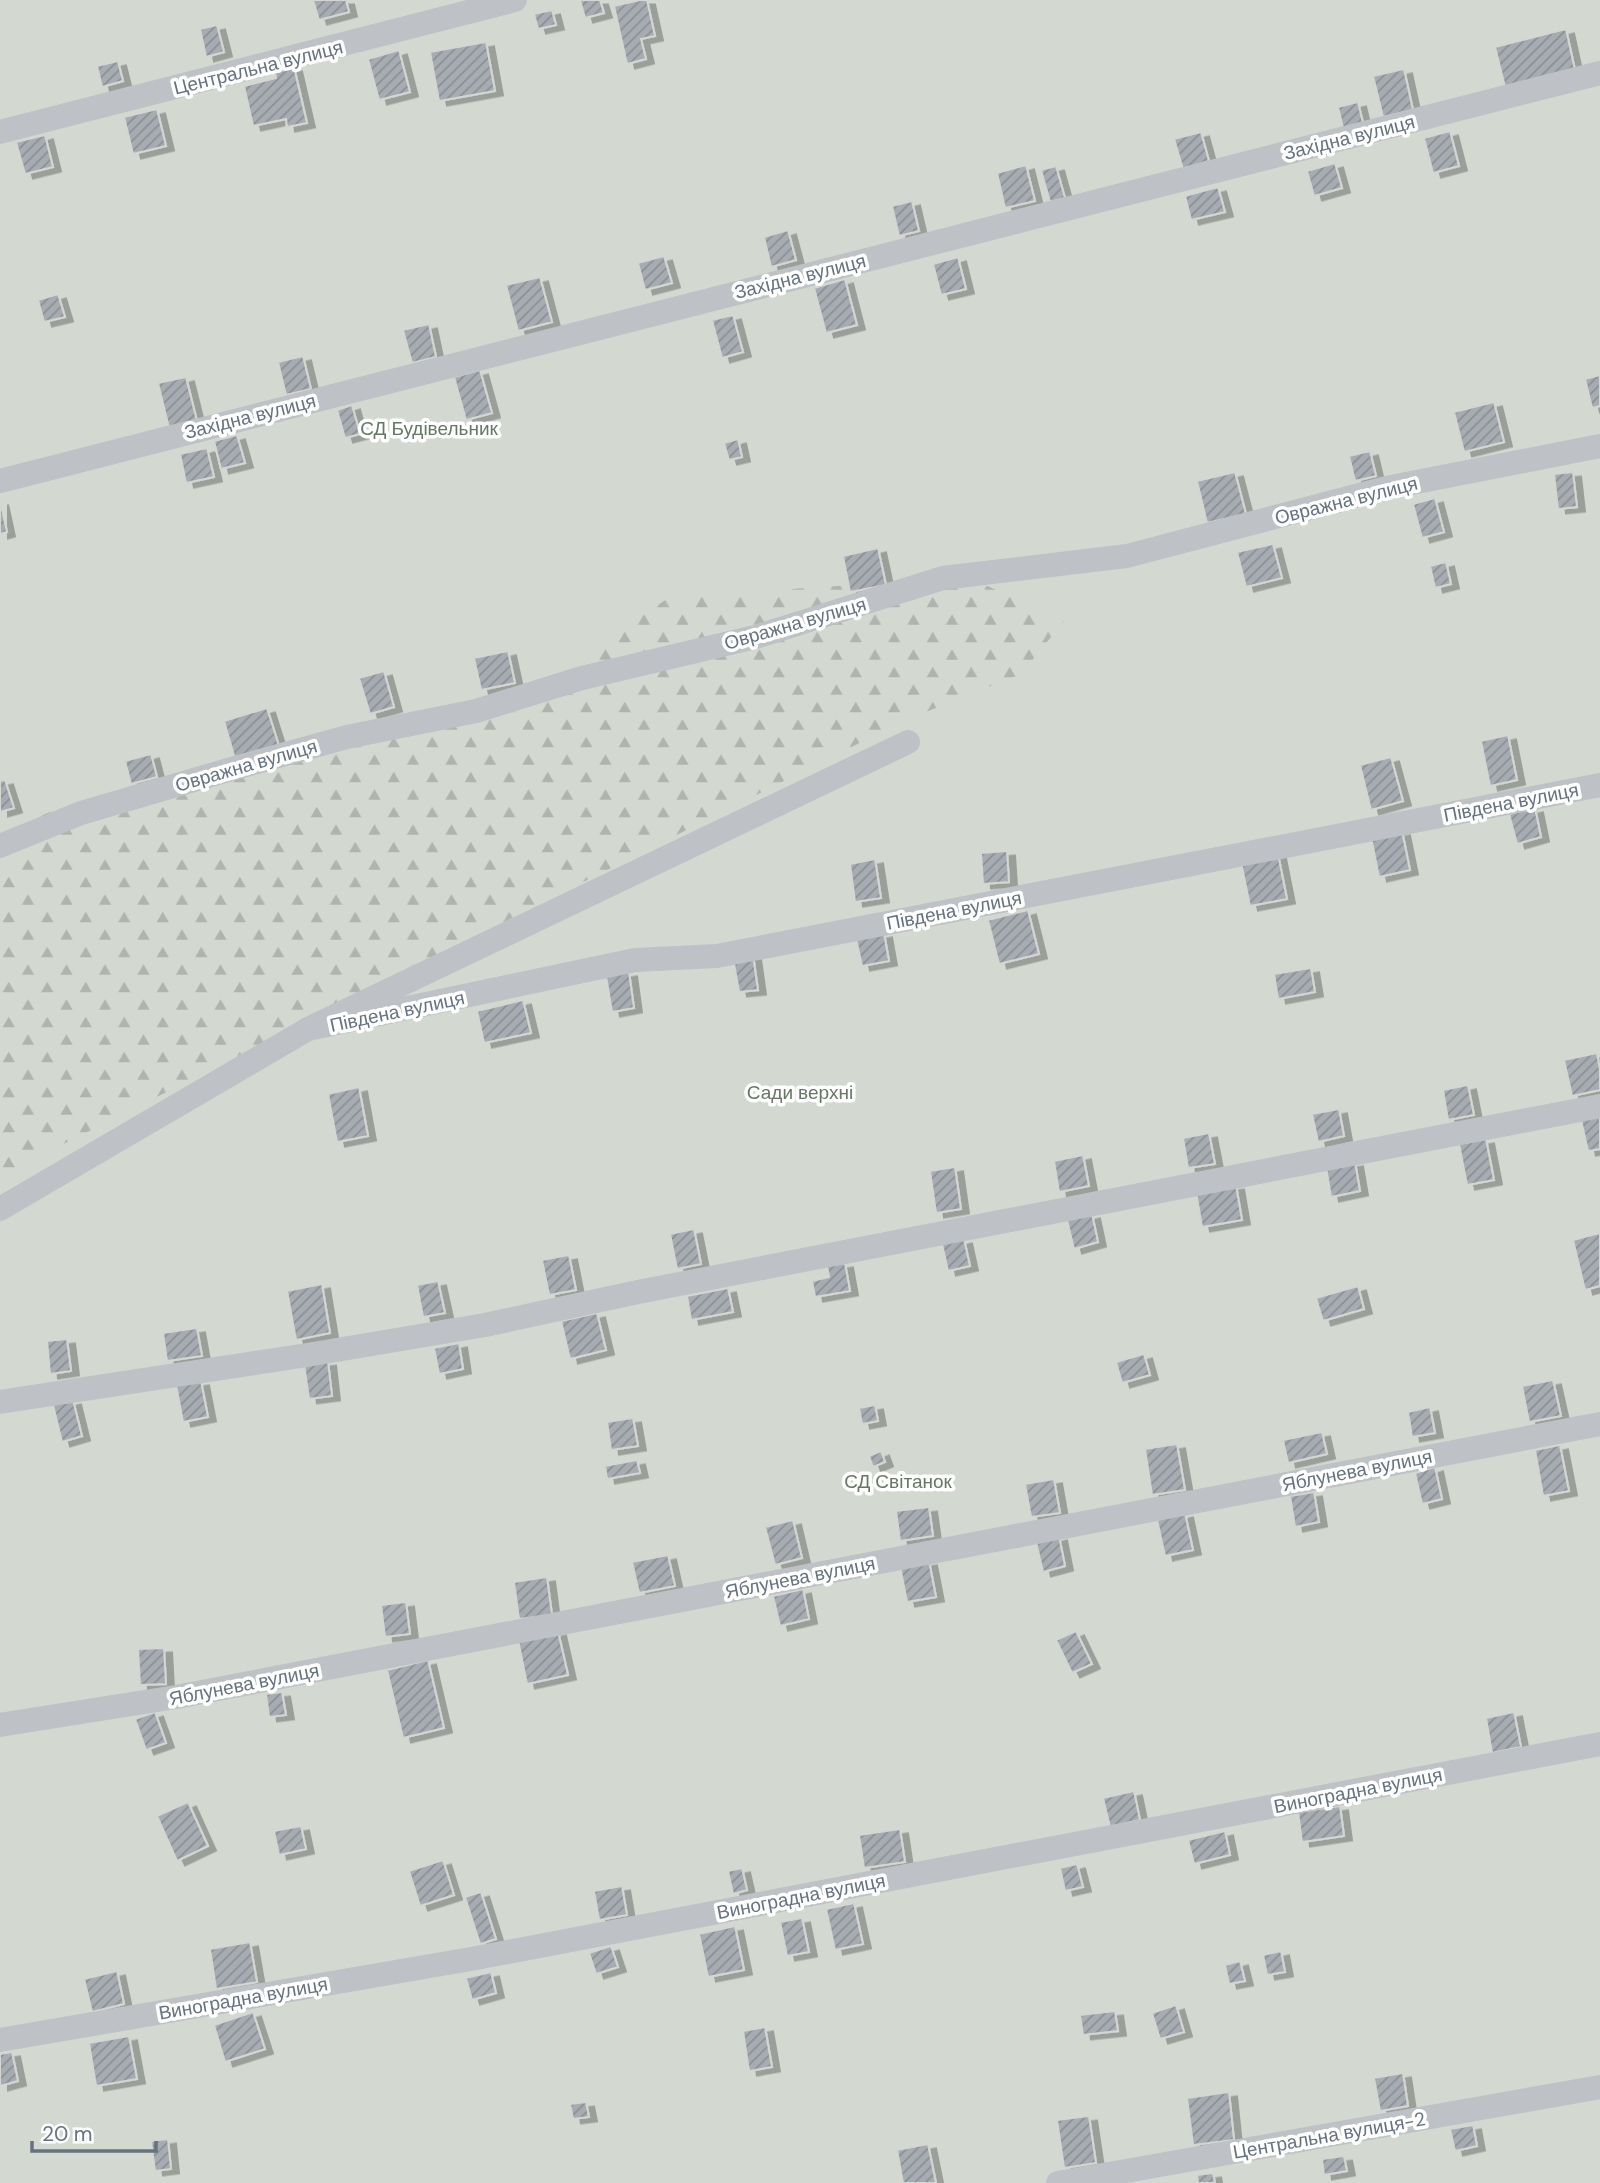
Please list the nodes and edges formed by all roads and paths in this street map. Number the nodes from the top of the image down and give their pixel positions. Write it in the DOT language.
graph roads {
  1 [pos="515,0"];
  2 [pos="1600,73"];
  3 [pos="0,132"];
  4 [pos="1600,446"];
  5 [pos="0,481"];
  6 [pos="908,742"];
  7 [pos="1600,785"];
  8 [pos="0,846"];
  9 [pos="308,1030"];
  10 [pos="1600,1106"];
  11 [pos="0,1209"];
  12 [pos="0,1402"];
  13 [pos="1600,1424"];
  14 [pos="0,1725"];
  15 [pos="1600,1744"];
  16 [pos="0,2040"];
  17 [pos="1600,2087"];
  18 [pos="1058,2183"];
  1 -- 3 [label="lane, Центральна вулиця"];
  2 -- 5 [label="lane, Західна вулиця"];
  4 -- 8 [label="lane, Овражна вулиця"];
  6 -- 9 [label="lane"];
  7 -- 9 [label="lane, Південа вулиця"];
  9 -- 11 [label="lane"];
  10 -- 12 [label="lane"];
  13 -- 14 [label="lane, Яблунева вулиця"];
  15 -- 16 [label="lane, Виноградна вулиця"];
  17 -- 18 [label="lane, Центральна вулиця-2"];
}
